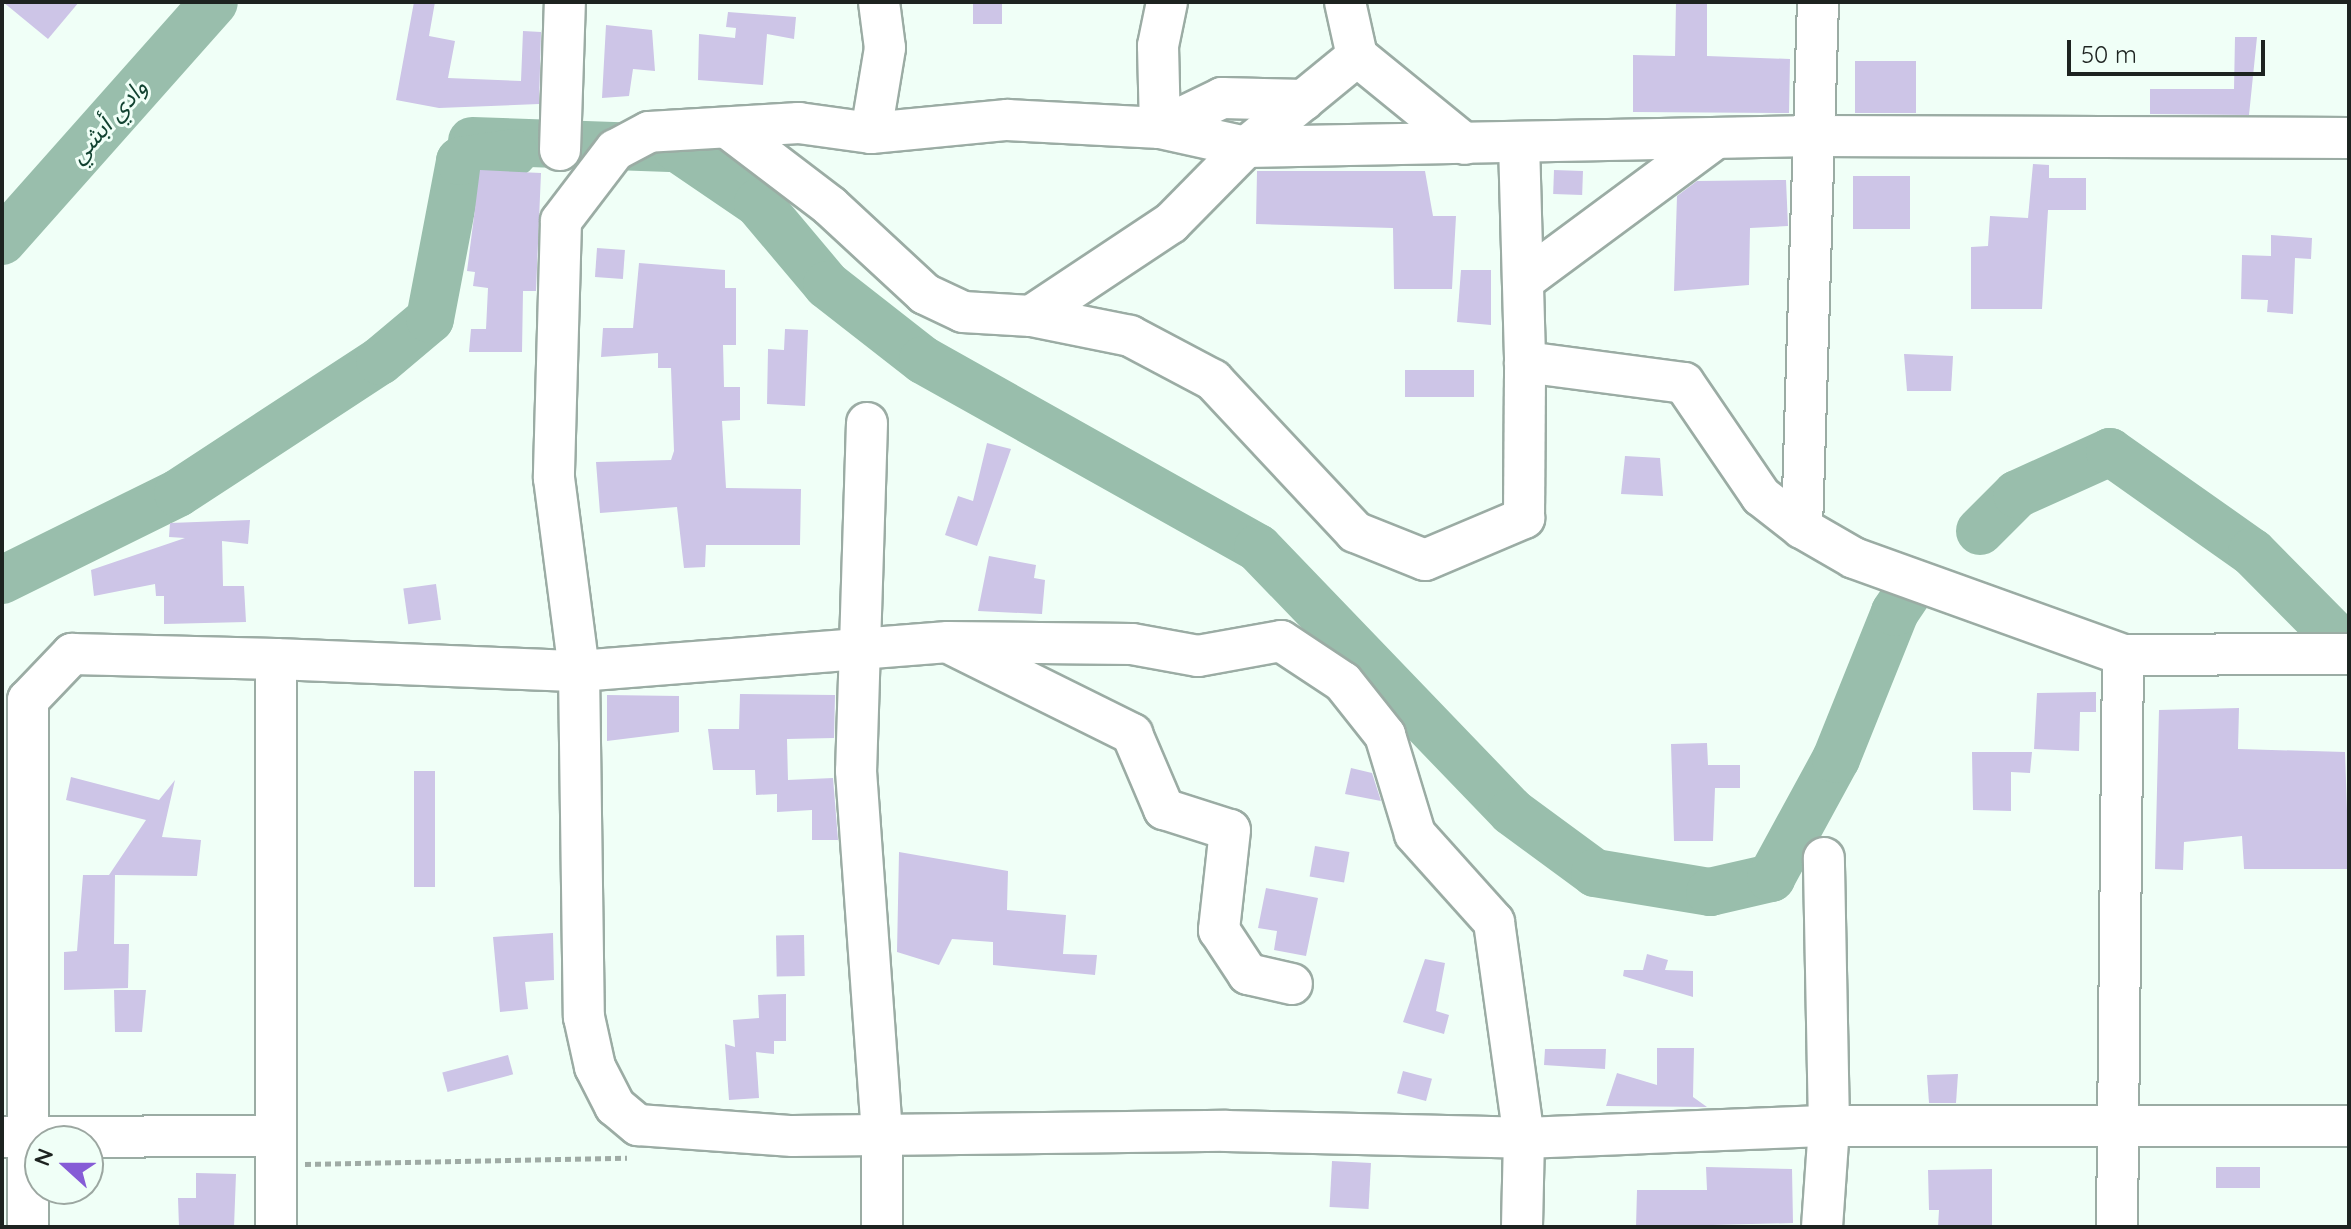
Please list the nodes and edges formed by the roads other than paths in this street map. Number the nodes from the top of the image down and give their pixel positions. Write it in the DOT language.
graph roads {
  1 [pos="565,2"];
  2 [pos="879,2"];
  3 [pos="1167,2"];
  4 [pos="1345,2"];
  5 [pos="1818,2"];
  6 [pos="1357,56"];
  7 [pos="1304,100"];
  8 [pos="1160,128"];
  9 [pos="729,129"];
  10 [pos="871,133"];
  11 [pos="1814,136"];
  12 [pos="1716,138"];
  13 [pos="2349,138"];
  14 [pos="1519,143"];
  15 [pos="1465,144"];
  16 [pos="1246,147"];
  17 [pos="560,150"];
  18 [pos="1523,281"];
  19 [pos="1031,316"];
  20 [pos="1525,362"];
  21 [pos="867,423"];
  22 [pos="1802,528"];
  23 [pos="948,642"];
  24 [pos="860,652"];
  25 [pos="2349,654"];
  26 [pos="2123,655"];
  27 [pos="276,659"];
  28 [pos="579,671"];
  29 [pos="1824,858"];
  30 [pos="1292,984"];
  31 [pos="1829,1126"];
  32 [pos="2120,1126"];
  33 [pos="2349,1126"];
  34 [pos="882,1131"];
  35 [pos="15,1137"];
  36 [pos="1524,1138"];
  37 [pos="275,1150"];
  38 [pos="28,1227"];
  39 [pos="276,1227"];
  40 [pos="882,1227"];
  41 [pos="1522,1227"];
  42 [pos="1822,1227"];
  43 [pos="2117,1227"];
  1 -- 17 [label="street"];
  2 -- 10 [label="street"];
  3 -- 8 [label="street"];
  4 -- 6 [label="street"];
  5 -- 11 [label="street"];
  6 -- 7 [label="street"];
  6 -- 15 [label="street"];
  7 -- 8 [label="street"];
  7 -- 16 [label="street"];
  8 -- 10 [label="street"];
  8 -- 16 [label="street"];
  9 -- 10 [label="street"];
  9 -- 19 [label="street"];
  9 -- 28 [label="street"];
  11 -- 12 [label="street"];
  11 -- 13 [label="street"];
  11 -- 22 [label="street"];
  12 -- 14 [label="street"];
  12 -- 18 [label="street"];
  14 -- 15 [label="street"];
  14 -- 18 [label="street"];
  15 -- 16 [label="street"];
  16 -- 19 [label="street"];
  18 -- 20 [label="street"];
  19 -- 20 [label="street"];
  20 -- 22 [label="street"];
  21 -- 24 [label="street"];
  22 -- 26 [label="street"];
  23 -- 24 [label="street"];
  23 -- 30 [label="street"];
  23 -- 36 [label="street"];
  24 -- 28 [label="street"];
  24 -- 34 [label="street"];
  25 -- 26 [label="street"];
  26 -- 32 [label="street"];
  27 -- 28 [label="street"];
  27 -- 35 [label="street"];
  27 -- 37 [label="street"];
  28 -- 34 [label="street"];
  29 -- 31 [label="street"];
  31 -- 32 [label="street"];
  31 -- 36 [label="street"];
  31 -- 42 [label="street"];
  32 -- 33 [label="street"];
  32 -- 43 [label="street"];
  34 -- 36 [label="street"];
  34 -- 40 [label="street"];
  35 -- 37 [label="street"];
  35 -- 38 [label="street"];
  36 -- 41 [label="street"];
  37 -- 39 [label="street"];
}
